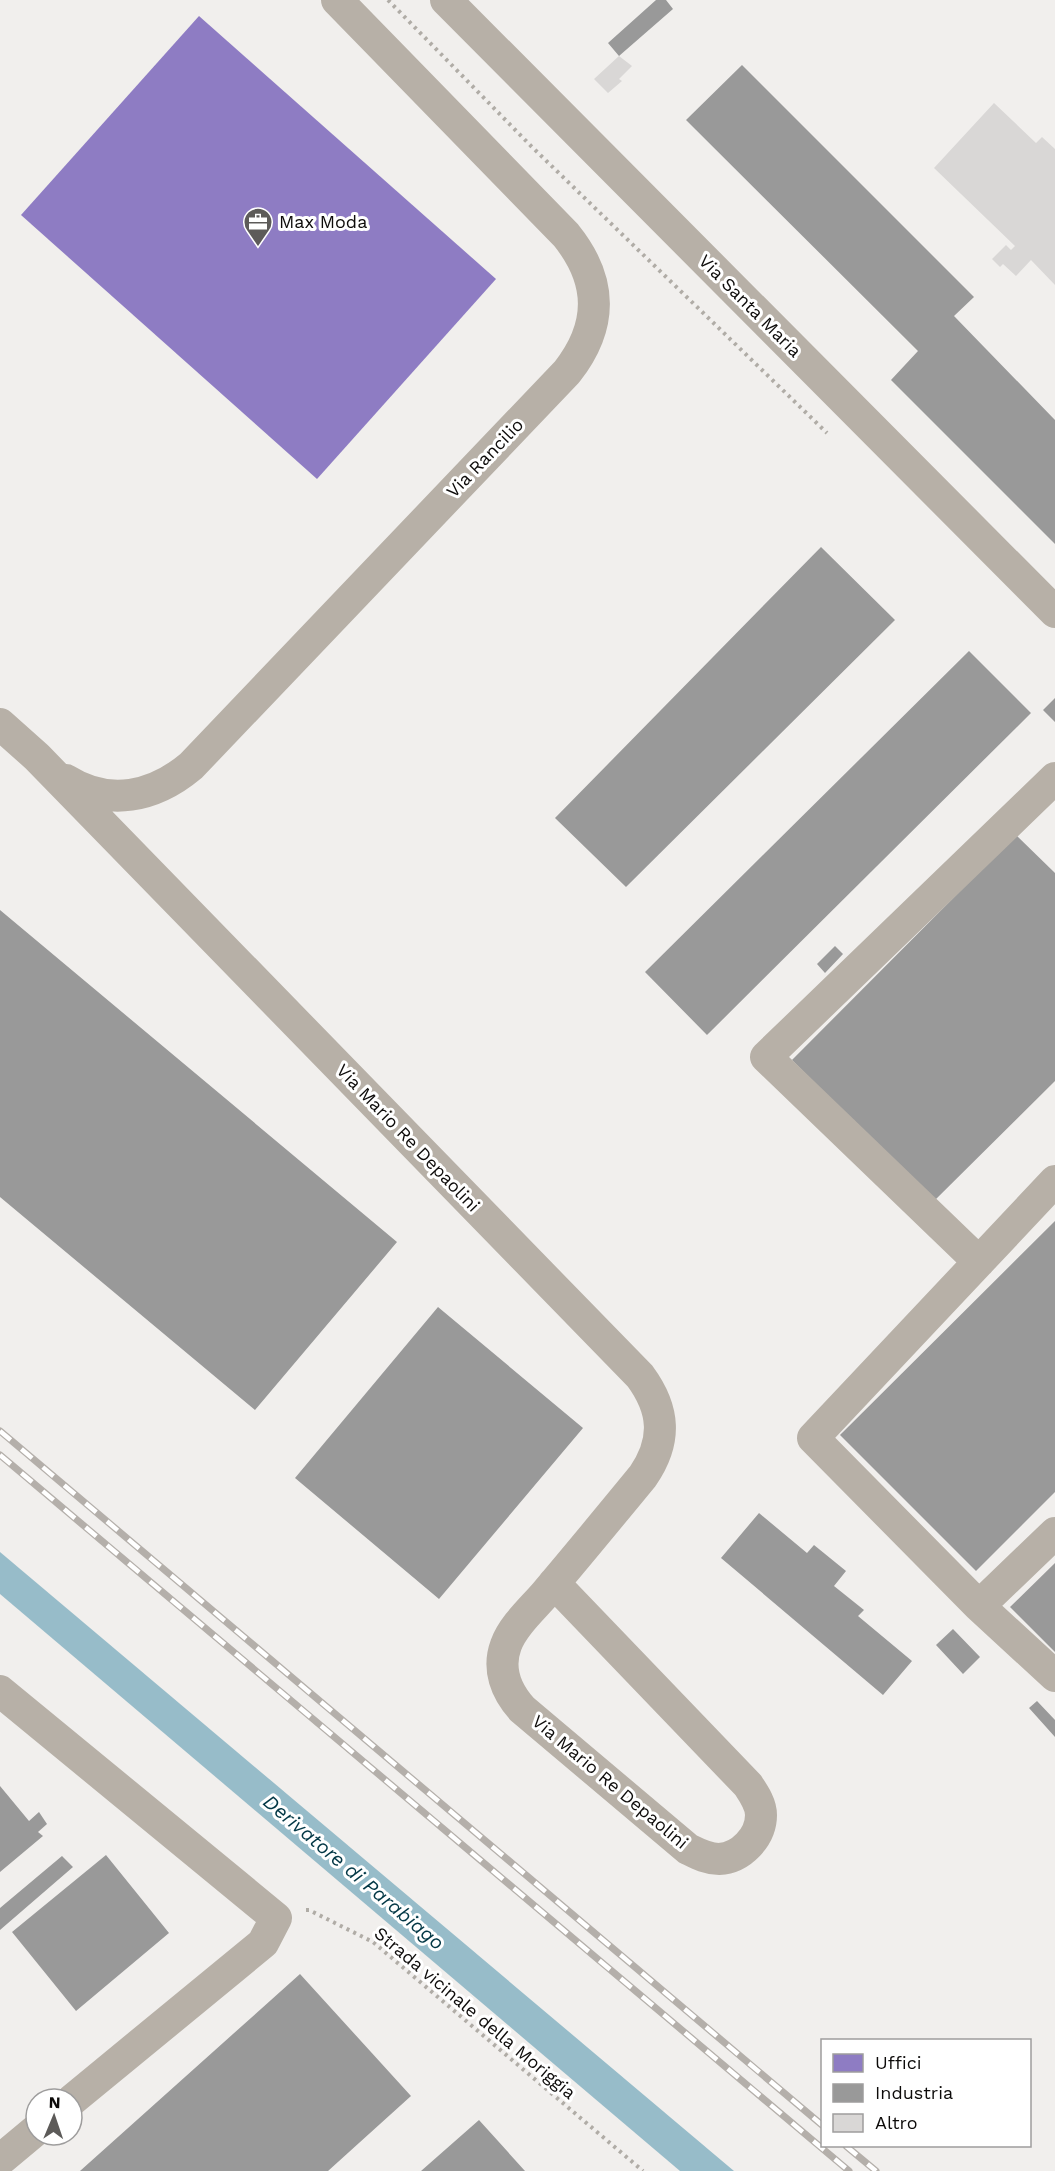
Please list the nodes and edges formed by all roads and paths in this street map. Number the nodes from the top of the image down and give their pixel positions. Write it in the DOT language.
graph roads {
  1 [pos="337,0"];
  2 [pos="388,0"];
  3 [pos="446,0"];
  4 [pos="831,437"];
  5 [pos="1055,612"];
  6 [pos="0,724"];
  7 [pos="38,757"];
  8 [pos="1055,778"];
  9 [pos="1055,1181"];
  10 [pos="979,1262"];
  11 [pos="1055,1533"];
  12 [pos="554,1583"];
  13 [pos="979,1606"];
  14 [pos="1055,1676"];
  15 [pos="0,1691"];
  16 [pos="276,1918"];
  17 [pos="84,2090"];
  18 [pos="24,2140"];
  19 [pos="0,2160"];
  20 [pos="643,2171"];
  1 -- 7 [label="street, Via Rancilio"];
  2 -- 4 [label="path"];
  3 -- 5 [label="street, Via Santa Maria"];
  6 -- 7 [label="street, Via Mario Re Depaolini"];
  7 -- 12 [label="street, Via Mario Re Depaolini"];
  8 -- 10 [label="street"];
  9 -- 10 [label="street"];
  10 -- 13 [label="street"];
  11 -- 13 [label="street"];
  12 -- 12 [label="street, Via Mario Re Depaolini"];
  13 -- 14 [label="street"];
  15 -- 16 [label="street"];
  16 -- 17 [label="street"];
  16 -- 20 [label="path, Strada vicinale della Moriggia"];
  18 -- 19 [label="street"];
}
